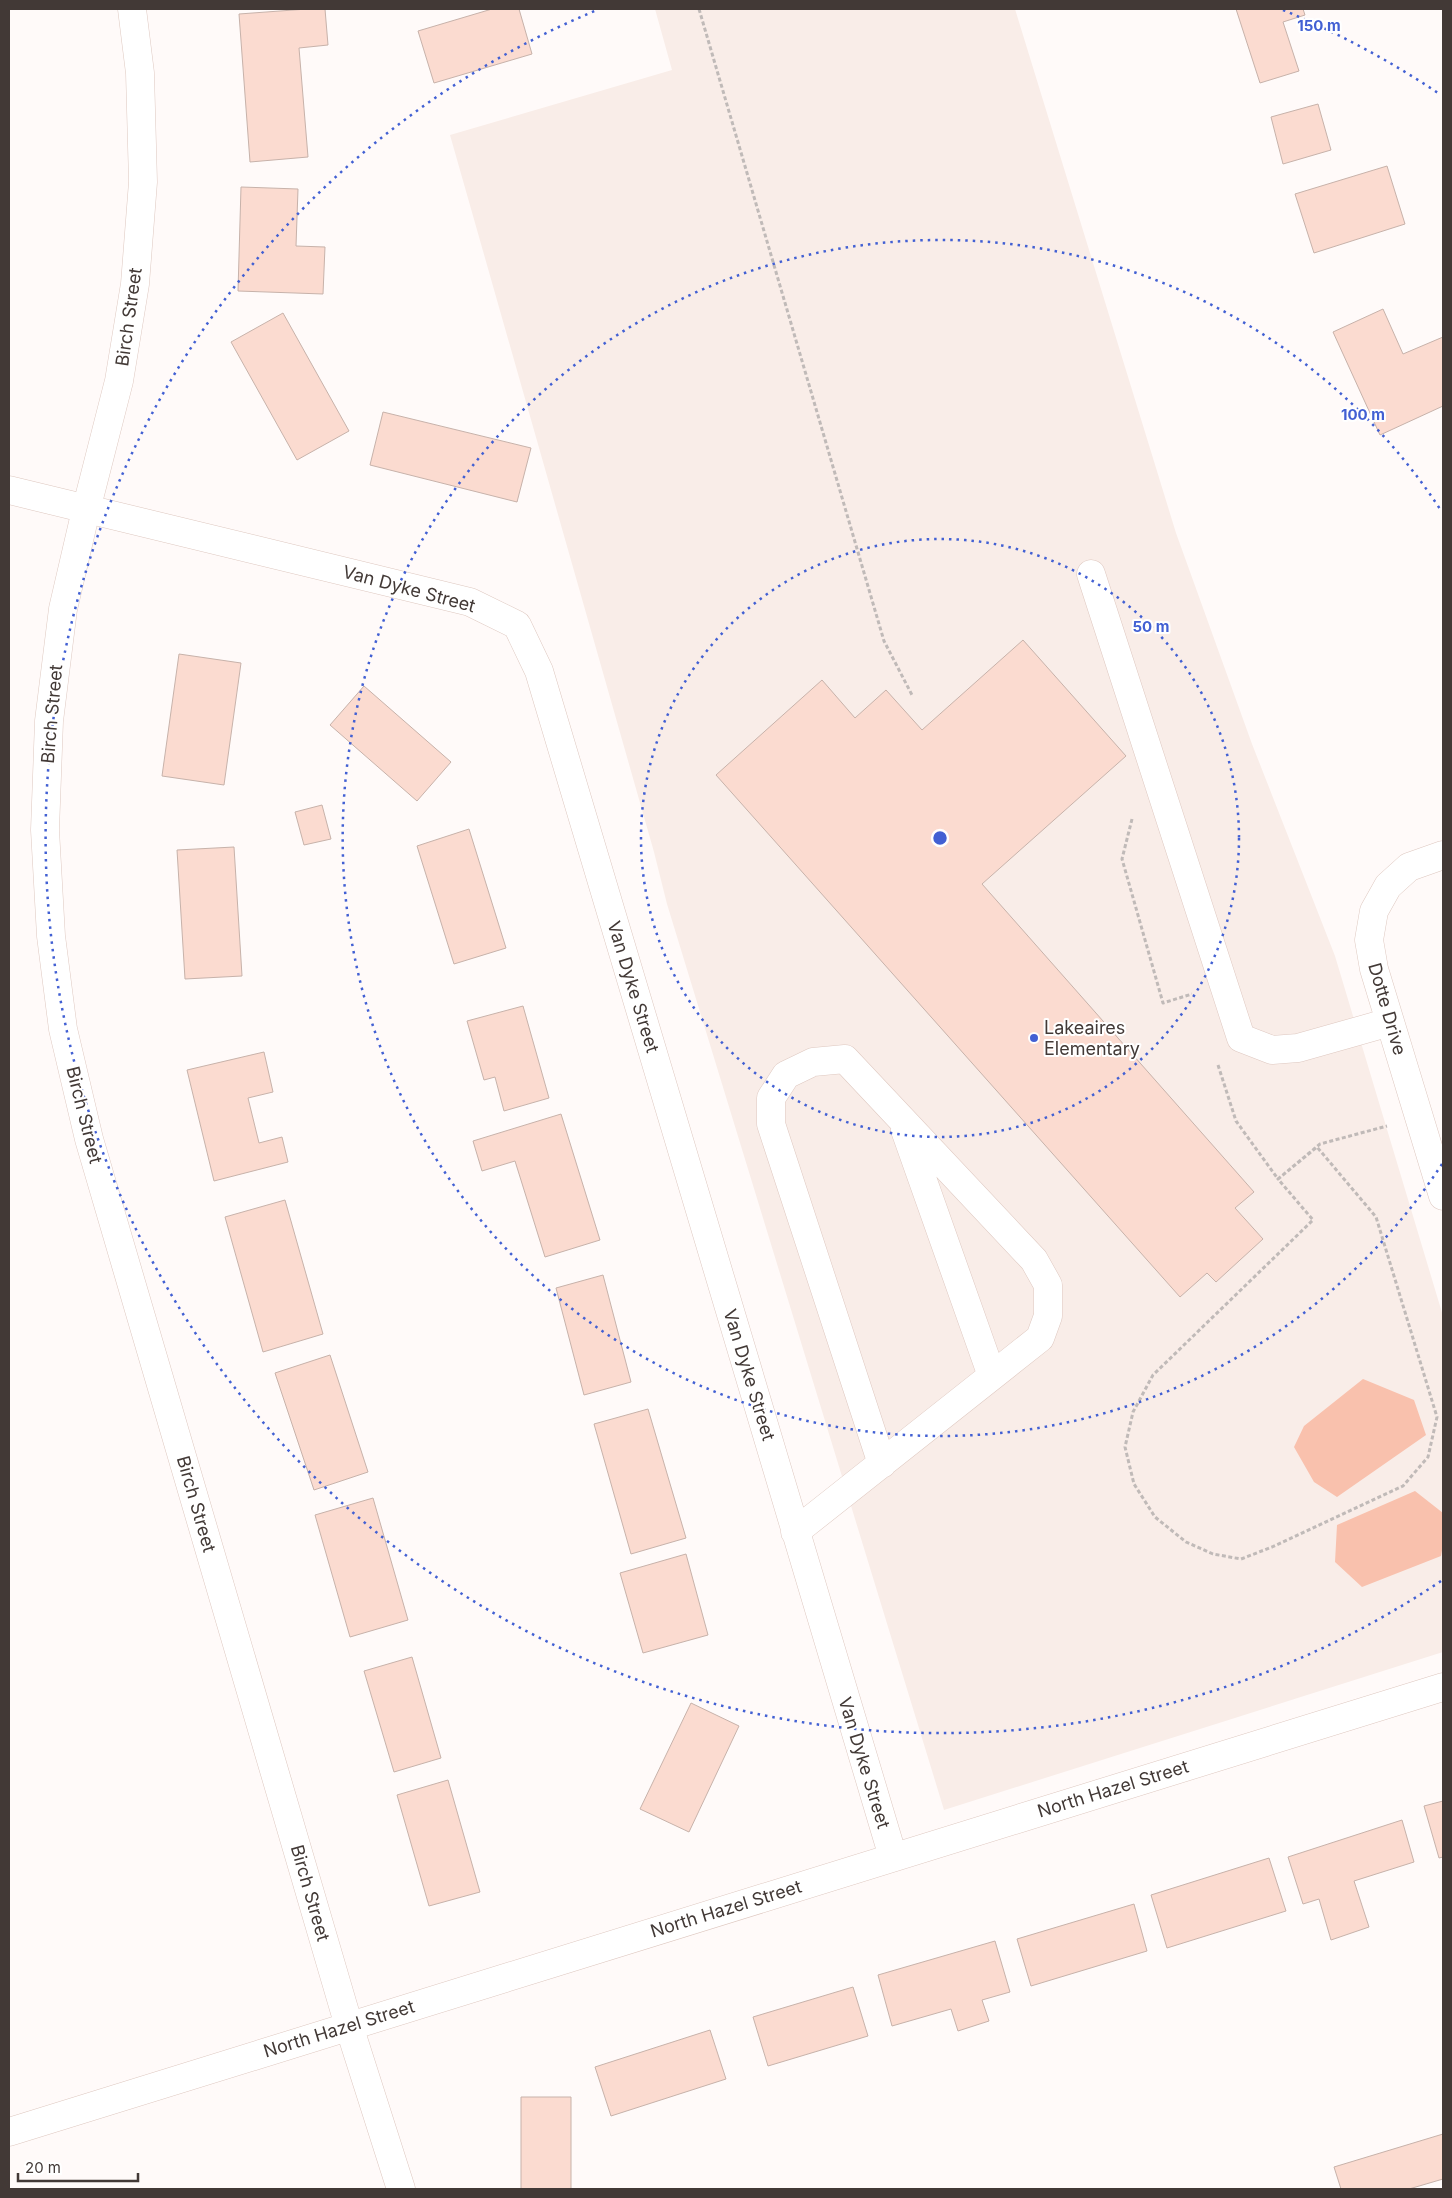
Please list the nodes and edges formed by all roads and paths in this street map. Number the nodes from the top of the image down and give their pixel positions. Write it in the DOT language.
graph roads {
  1 [pos="132,9"];
  2 [pos="699,9"];
  3 [pos="9,490"];
  4 [pos="86,510"];
  5 [pos="1091,574"];
  6 [pos="912,695"];
  7 [pos="1134,813"];
  8 [pos="1443,854"];
  9 [pos="1195,993"];
  10 [pos="1390,1022"];
  11 [pos="1216,1057"];
  12 [pos="1419,1116"];
  13 [pos="901,1119"];
  14 [pos="1278,1179"];
  15 [pos="1443,1196"];
  16 [pos="992,1376"];
  17 [pos="882,1464"];
  18 [pos="796,1532"];
  19 [pos="1443,1687"];
  20 [pos="893,1857"];
  21 [pos="349,2026"];
  22 [pos="9,2132"];
  23 [pos="401,2189"];
  1 -- 4 [label="street, Birch Street"];
  2 -- 6 [label="path"];
  3 -- 4 [label="street, Van Dyke Street"];
  4 -- 18 [label="street, Van Dyke Street"];
  4 -- 21 [label="street, Birch Street"];
  5 -- 10 [label="street"];
  7 -- 9 [label="path"];
  8 -- 10 [label="street, Dotte Drive"];
  10 -- 12 [label="street, Dotte Drive"];
  11 -- 14 [label="path"];
  12 -- 14 [label="path"];
  12 -- 15 [label="street, Dotte Drive"];
  13 -- 16 [label="street"];
  13 -- 16 [label="street"];
  13 -- 17 [label="street"];
  14 -- 14 [label="path"];
  16 -- 17 [label="street"];
  17 -- 18 [label="street"];
  18 -- 20 [label="street, Van Dyke Street"];
  19 -- 20 [label="street, North Hazel Street"];
  20 -- 21 [label="street, North Hazel Street"];
  21 -- 22 [label="street, North Hazel Street"];
  21 -- 23 [label="street, Birch Street"];
}
